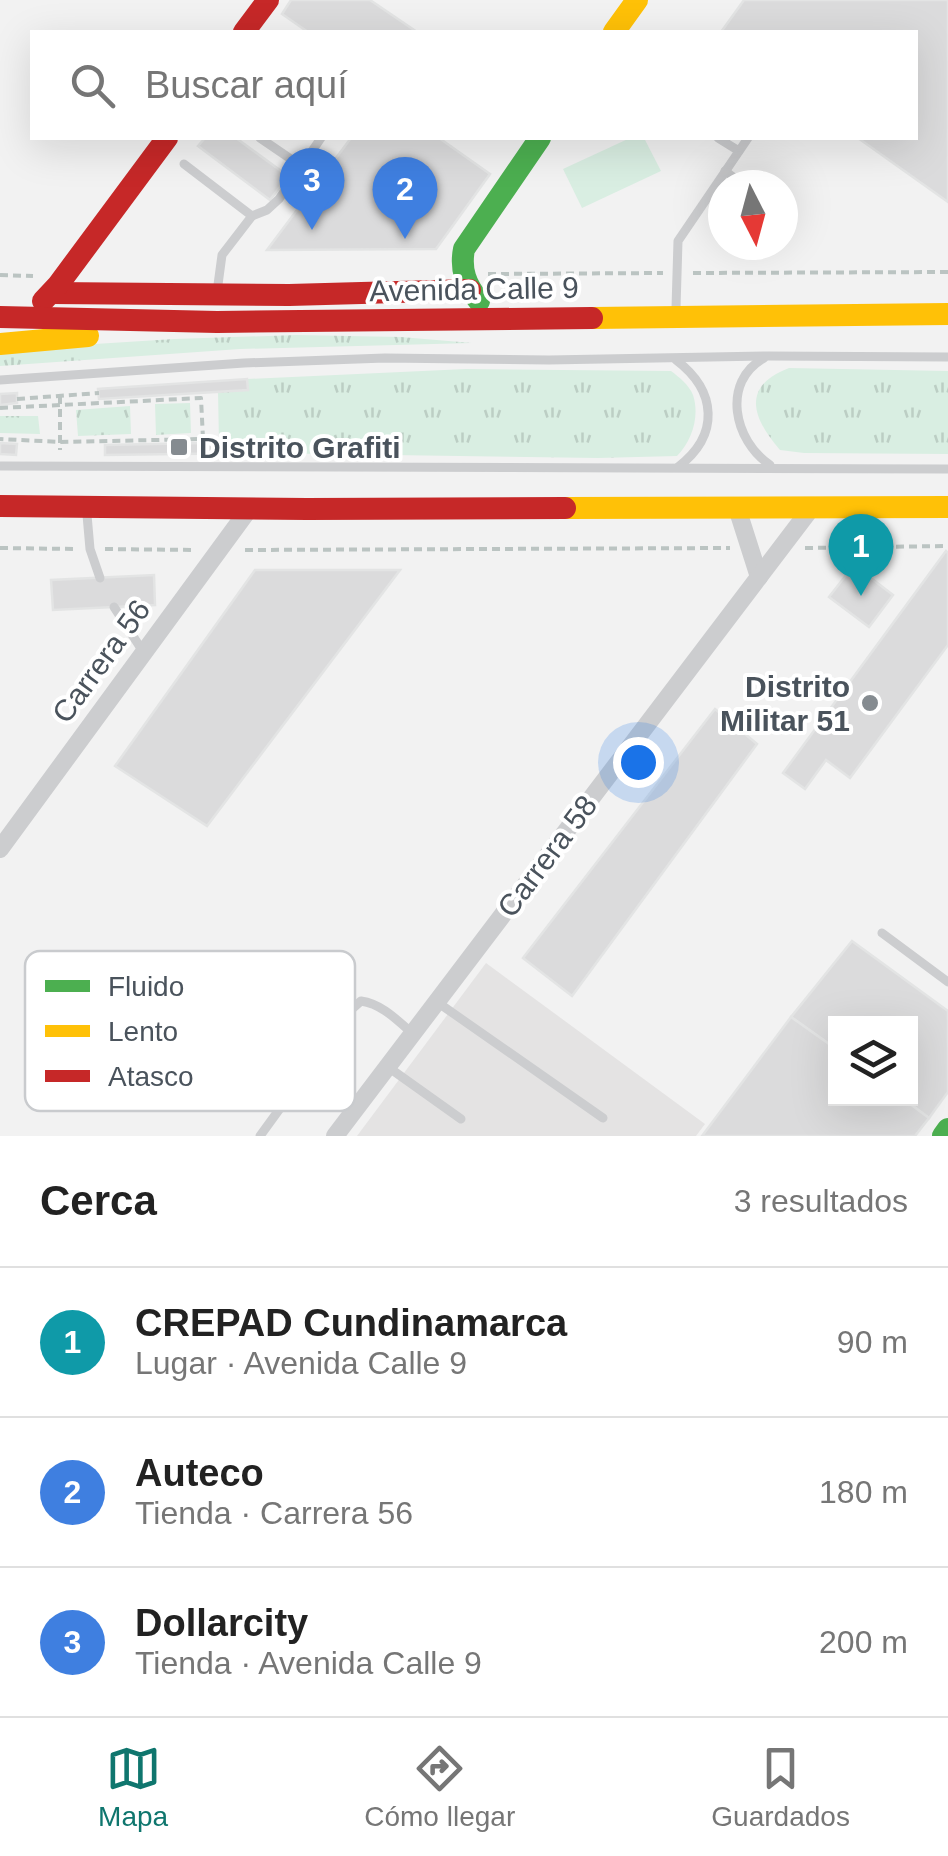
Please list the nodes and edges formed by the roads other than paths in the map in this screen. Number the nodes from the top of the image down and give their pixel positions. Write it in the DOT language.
graph roads {
  1 [pos="268,0"];
  2 [pos="637,0"];
  3 [pos="246,30"];
  4 [pos="615,30"];
  5 [pos="165,140"];
  6 [pos="263,140"];
  7 [pos="319,140"];
  8 [pos="539,140"];
  9 [pos="721,140"];
  10 [pos="746,140"];
  11 [pos="738,151"];
  12 [pos="184,164"];
  13 [pos="301,166"];
  14 [pos="726,170"];
  15 [pos="708,204"];
  16 [pos="252,216"];
  17 [pos="477,282"];
  18 [pos="45,284"];
  19 [pos="216,295"];
  20 [pos="948,314"];
  21 [pos="675,316"];
  22 [pos="9,317"];
  23 [pos="498,318"];
  24 [pos="216,322"];
  25 [pos="0,344"];
  26 [pos="767,356"];
  27 [pos="948,357"];
  28 [pos="674,359"];
  29 [pos="0,380"];
  30 [pos="0,466"];
  31 [pos="773,466"];
  32 [pos="676,468"];
  33 [pos="948,469"];
  34 [pos="0,506"];
  35 [pos="87,507"];
  36 [pos="812,507"];
  37 [pos="948,507"];
  38 [pos="736,508"];
  39 [pos="250,509"];
  40 [pos="759,577"];
  41 [pos="100,578"];
  42 [pos="114,607"];
  43 [pos="144,653"];
  44 [pos="0,849"];
  45 [pos="882,933"];
  46 [pos="948,982"];
  47 [pos="437,1002"];
  48 [pos="355,1006"];
  49 [pos="413,1034"];
  50 [pos="388,1067"];
  51 [pos="355,1110"];
  52 [pos="278,1111"];
  53 [pos="354,1111"];
  54 [pos="462,1118"];
  55 [pos="603,1118"];
  56 [pos="948,1129"];
  57 [pos="260,1136"];
  58 [pos="335,1136"];
  59 [pos="943,1136"];
  1 -- 3 [label="main road"];
  2 -- 4 [label="main road"];
  5 -- 18 [label="main road"];
  6 -- 13 [label="lane"];
  7 -- 13 [label="lane"];
  8 -- 17 [label="main road"];
  9 -- 11 [label="lane"];
  10 -- 11 [label="lane"];
  11 -- 14 [label="lane"];
  12 -- 16 [label="lane"];
  13 -- 16 [label="lane"];
  15 -- 21 [label="lane"];
  16 -- 19 [label="lane"];
  17 -- 19 [label="main road"];
  17 -- 23 [label="main road"];
  18 -- 19 [label="main road"];
  18 -- 22 [label="main road"];
  20 -- 21 [label="main road, Avenida Calle 9"];
  21 -- 23 [label="main road, Avenida Calle 9"];
  22 -- 24 [label="main road, Avenida Calle 9"];
  23 -- 24 [label="main road, Avenida Calle 9"];
  24 -- 25 [label="main road"];
  26 -- 27 [label="lane"];
  26 -- 28 [label="lane"];
  26 -- 31 [label="lane"];
  28 -- 29 [label="lane"];
  28 -- 32 [label="lane"];
  30 -- 32 [label="lane"];
  31 -- 32 [label="lane"];
  31 -- 33 [label="lane"];
  34 -- 35 [label="main road"];
  35 -- 39 [label="main road"];
  35 -- 41 [label="lane"];
  36 -- 37 [label="main road"];
  36 -- 38 [label="main road"];
  36 -- 40 [label="street, Carrera 58"];
  38 -- 39 [label="main road"];
  38 -- 40 [label="street"];
  39 -- 43 [label="street, Carrera 56"];
  40 -- 47 [label="street, Carrera 58"];
  42 -- 43 [label="lane"];
  43 -- 44 [label="street, Carrera 56"];
  45 -- 46 [label="lane"];
  47 -- 49 [label="street, Carrera 58"];
  47 -- 55 [label="lane"];
  48 -- 49 [label="lane"];
  49 -- 50 [label="street, Carrera 58"];
  50 -- 51 [label="street, Carrera 58"];
  50 -- 54 [label="lane"];
  52 -- 57 [label="lane"];
  53 -- 58 [label="street, Carrera 58"];
  56 -- 59 [label="main road"];
}
